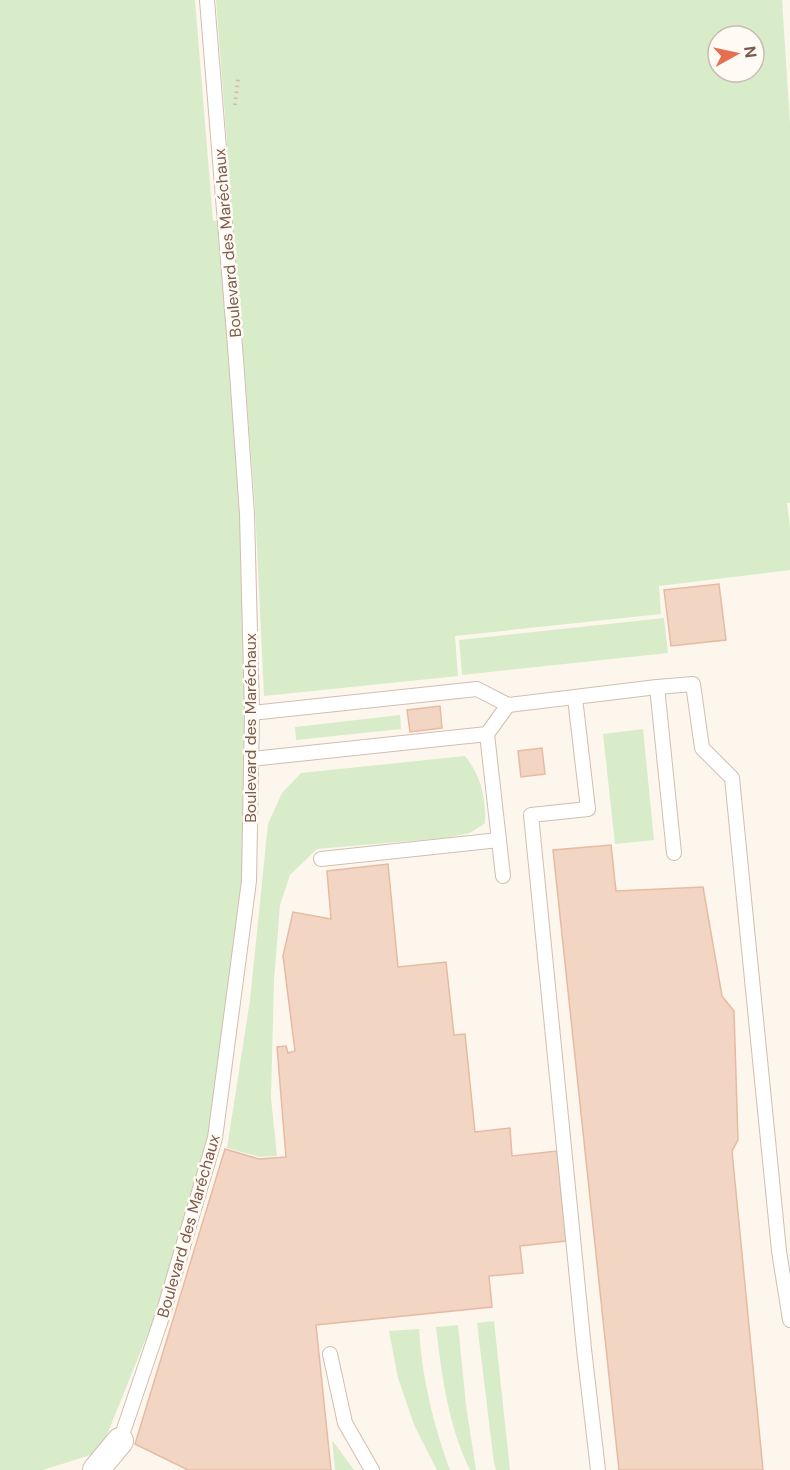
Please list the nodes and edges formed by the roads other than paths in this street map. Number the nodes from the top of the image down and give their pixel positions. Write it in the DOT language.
graph roads {
  1 [pos="207,0"];
  2 [pos="657,687"];
  3 [pos="575,698"];
  4 [pos="508,705"];
  5 [pos="252,713"];
  6 [pos="487,734"];
  7 [pos="251,759"];
  8 [pos="499,840"];
  9 [pos="674,853"];
  10 [pos="321,859"];
  11 [pos="503,876"];
  12 [pos="790,1320"];
  13 [pos="330,1354"];
  14 [pos="120,1441"];
  15 [pos="96,1470"];
  16 [pos="121,1470"];
  17 [pos="372,1470"];
  18 [pos="598,1470"];
  1 -- 5 [label="lane, Boulevard des Maréchaux"];
  2 -- 3 [label="lane"];
  2 -- 9 [label="lane"];
  2 -- 12 [label="lane"];
  3 -- 4 [label="lane"];
  3 -- 18 [label="lane"];
  4 -- 5 [label="lane"];
  4 -- 6 [label="lane"];
  5 -- 7 [label="lane, Boulevard des Maréchaux"];
  6 -- 7 [label="lane"];
  6 -- 8 [label="lane"];
  7 -- 14 [label="lane, Boulevard des Maréchaux"];
  8 -- 10 [label="lane"];
  8 -- 11 [label="lane"];
  13 -- 17 [label="lane"];
  14 -- 15 [label="street, Boulevard des Maréchaux"];
  14 -- 16 [label="street, Boulevard des Maréchaux"];
}
